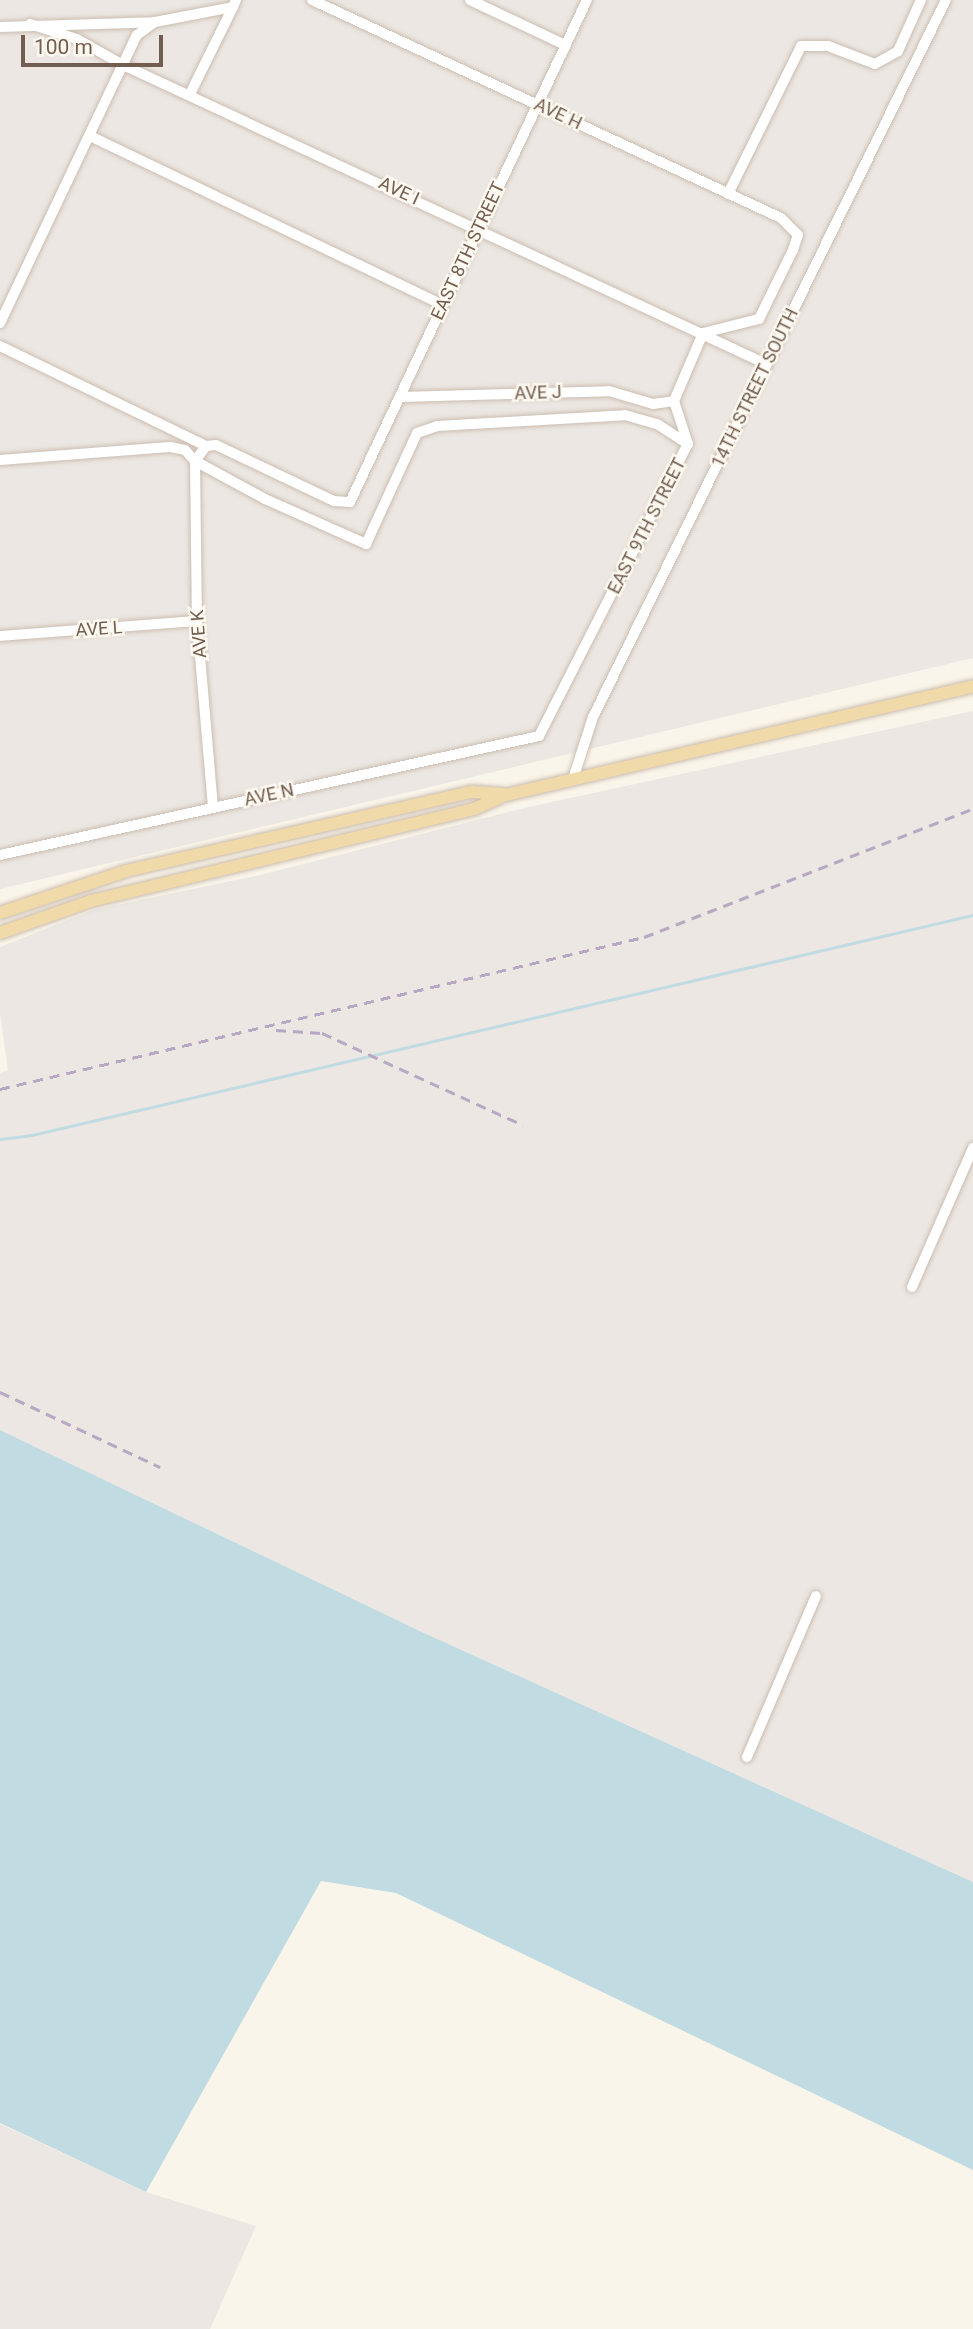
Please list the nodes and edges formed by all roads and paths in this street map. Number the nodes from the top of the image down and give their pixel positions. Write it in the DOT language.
graph roads {
  1 [pos="312,0"];
  2 [pos="470,0"];
  3 [pos="587,0"];
  4 [pos="920,0"];
  5 [pos="946,0"];
  6 [pos="234,4"];
  7 [pos="155,22"];
  8 [pos="30,23"];
  9 [pos="0,27"];
  10 [pos="565,46"];
  11 [pos="123,65"];
  12 [pos="190,94"];
  13 [pos="537,104"];
  14 [pos="90,136"];
  15 [pos="728,194"];
  16 [pos="478,228"];
  17 [pos="0,290"];
  18 [pos="11,296"];
  19 [pos="442,305"];
  20 [pos="0,323"];
  21 [pos="703,333"];
  22 [pos="0,346"];
  23 [pos="766,364"];
  24 [pos="400,397"];
  25 [pos="674,401"];
  26 [pos="688,444"];
  27 [pos="206,446"];
  28 [pos="0,460"];
  29 [pos="195,461"];
  30 [pos="197,621"];
  31 [pos="0,636"];
  32 [pos="973,686"];
  33 [pos="539,736"];
  34 [pos="573,779"];
  35 [pos="506,794"];
  36 [pos="213,807"];
  37 [pos="0,855"];
  38 [pos="0,913"];
  39 [pos="0,933"];
  40 [pos="973,1147"];
  41 [pos="912,1287"];
  42 [pos="816,1596"];
  43 [pos="747,1757"];
  1 -- 13 [label="street, AVE H"];
  2 -- 10 [label="street"];
  3 -- 10 [label="street, EAST 8TH STREET"];
  4 -- 15 [label="street"];
  5 -- 23 [label="street, 14TH STREET SOUTH"];
  6 -- 7 [label="street"];
  6 -- 12 [label="street"];
  7 -- 8 [label="street"];
  7 -- 11 [label="street"];
  8 -- 9 [label="street"];
  8 -- 11 [label="street, AVE I"];
  10 -- 13 [label="street, EAST 8TH STREET"];
  11 -- 12 [label="street, AVE I"];
  11 -- 14 [label="street"];
  12 -- 16 [label="street, AVE I"];
  13 -- 15 [label="street, AVE H"];
  13 -- 16 [label="street, EAST 8TH STREET"];
  14 -- 18 [label="street"];
  14 -- 19 [label="street"];
  15 -- 21 [label="street, AVE H"];
  16 -- 19 [label="street, EAST 8TH STREET"];
  16 -- 21 [label="street, AVE I"];
  17 -- 18 [label="street"];
  18 -- 20 [label="street"];
  19 -- 24 [label="street, EAST 8TH STREET"];
  21 -- 23 [label="street, AVE I"];
  21 -- 25 [label="street"];
  22 -- 27 [label="street"];
  23 -- 34 [label="street, 14TH STREET SOUTH"];
  24 -- 25 [label="street, AVE J"];
  24 -- 27 [label="street, EAST 8TH STREET"];
  25 -- 26 [label="street, EAST 9TH STREET"];
  26 -- 29 [label="street"];
  26 -- 33 [label="street, EAST 9TH STREET"];
  27 -- 29 [label="street"];
  28 -- 29 [label="street"];
  29 -- 30 [label="street, AVE K"];
  30 -- 31 [label="street, AVE L"];
  30 -- 36 [label="street, AVE K"];
  32 -- 34 [label="main road"];
  33 -- 36 [label="street, AVE N"];
  34 -- 35 [label="main road"];
  35 -- 38 [label="main road"];
  35 -- 39 [label="main road"];
  36 -- 37 [label="street, AVE N"];
  40 -- 41 [label="street"];
  42 -- 43 [label="street"];
}
